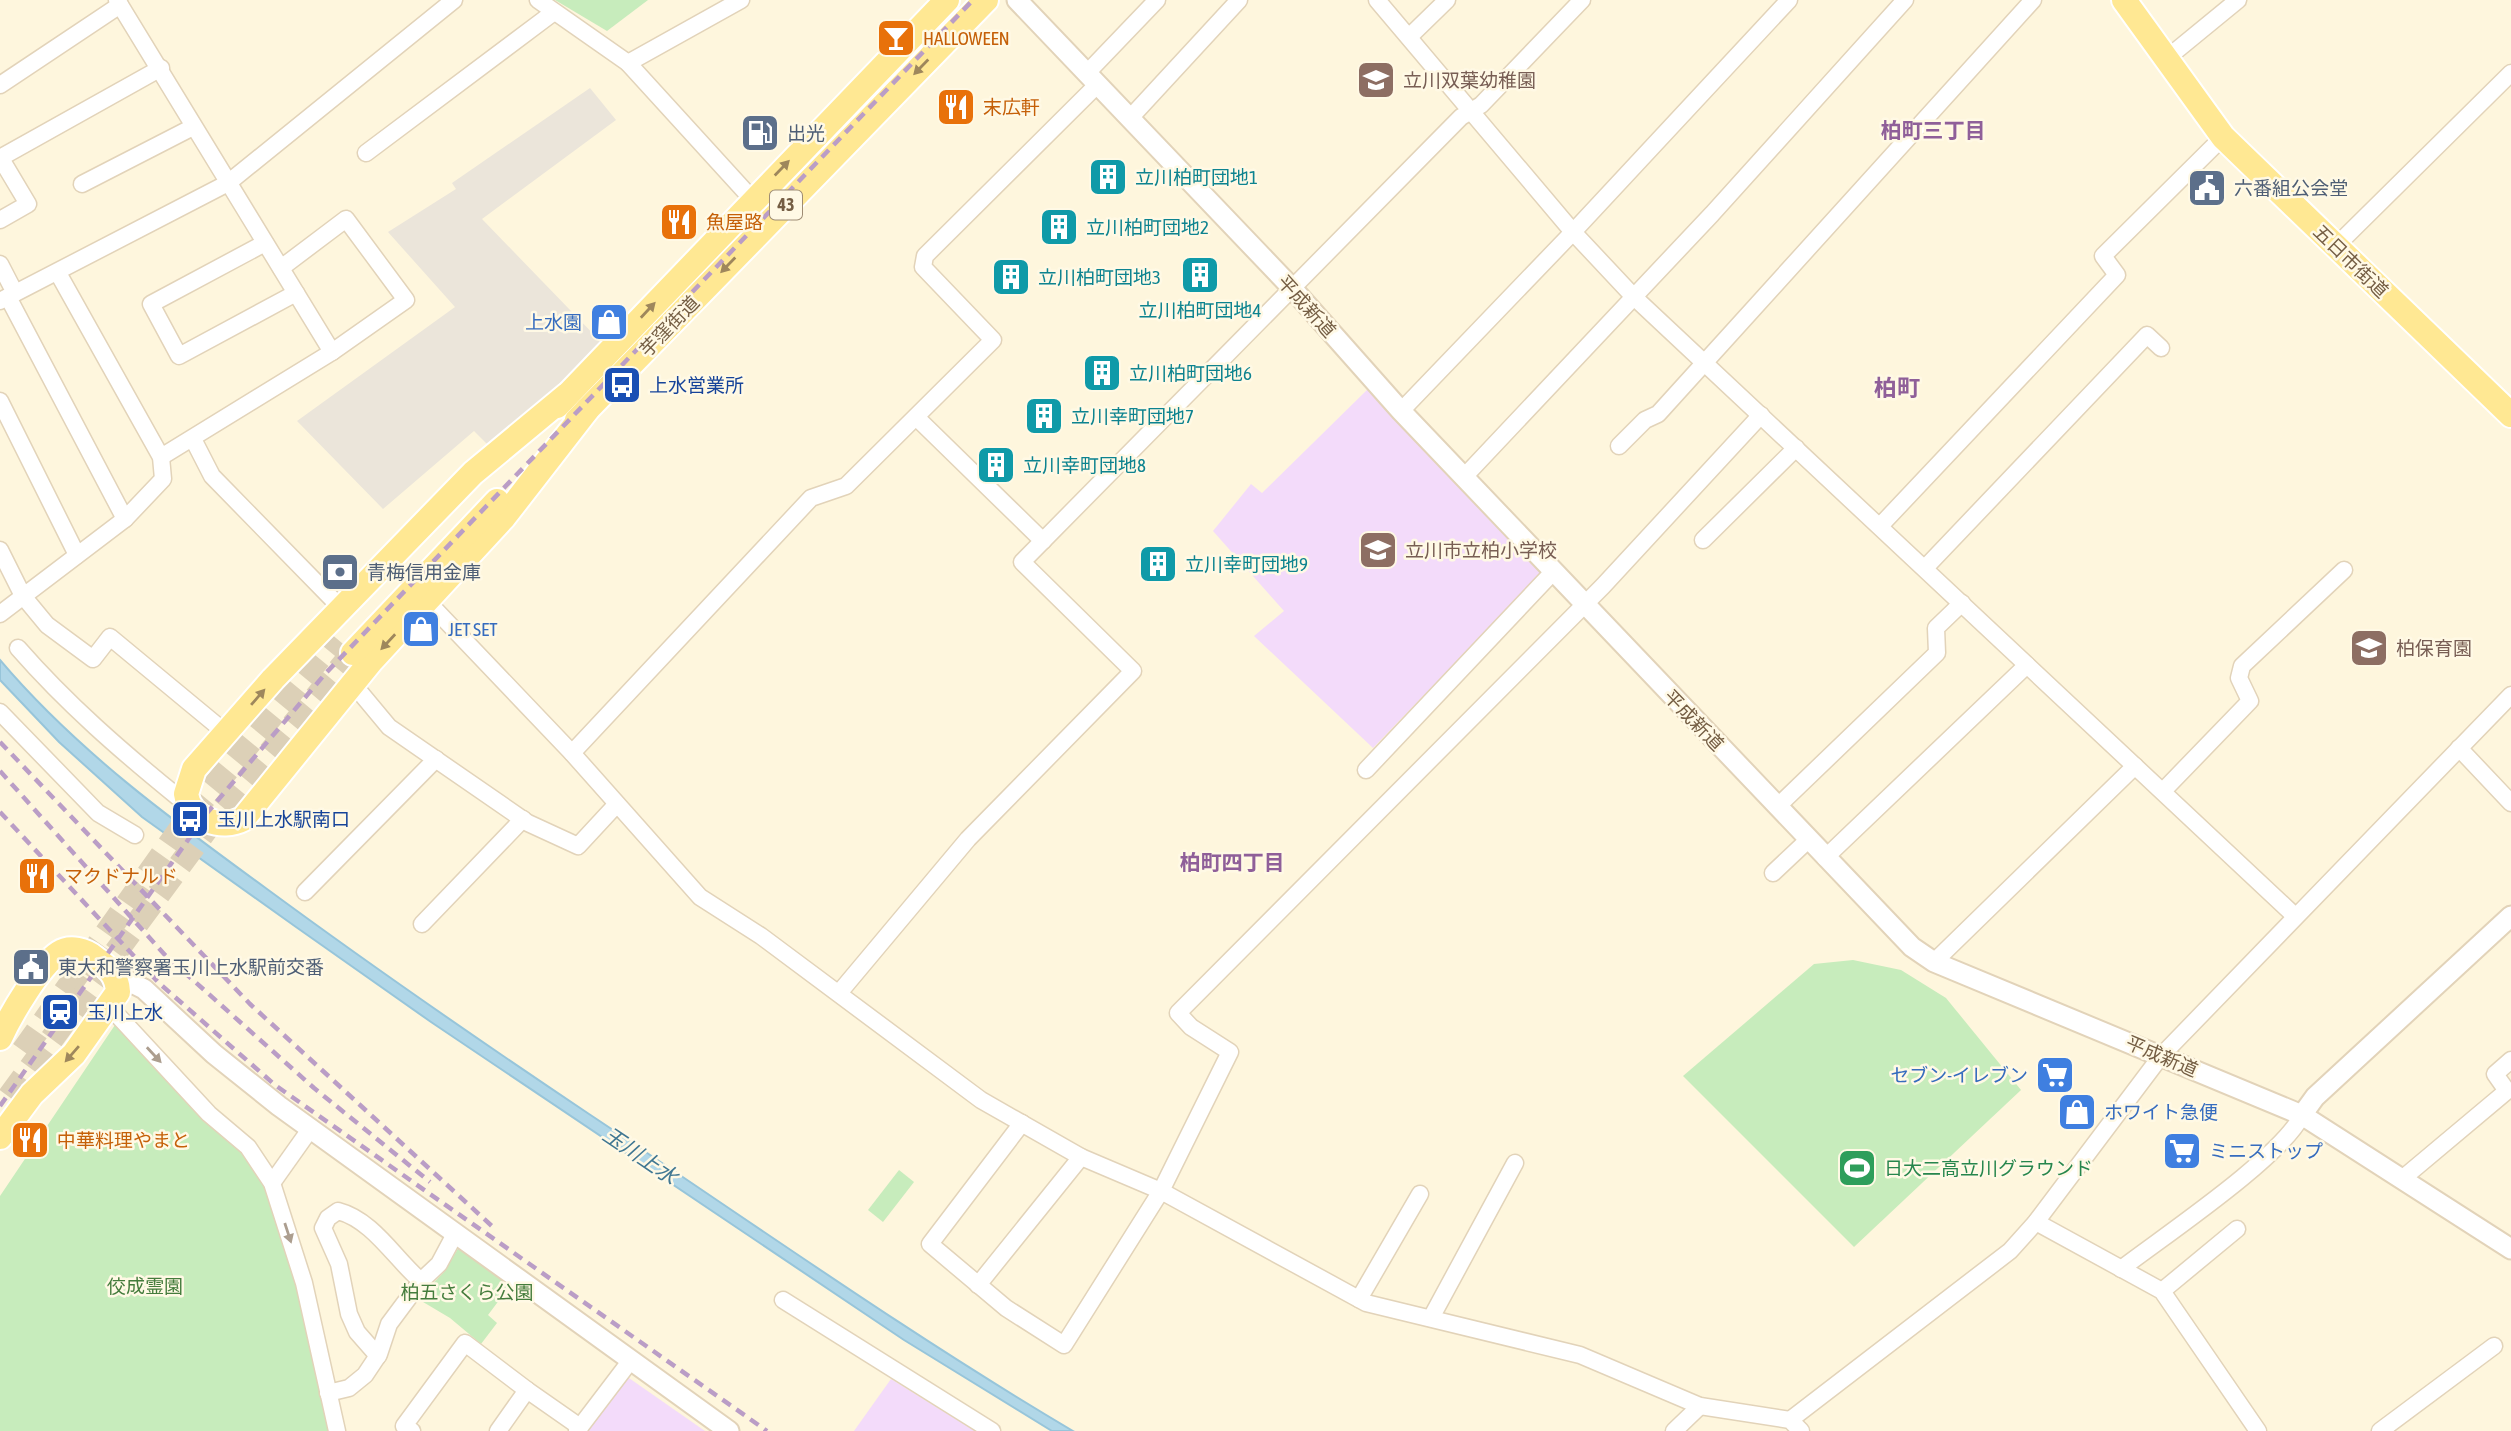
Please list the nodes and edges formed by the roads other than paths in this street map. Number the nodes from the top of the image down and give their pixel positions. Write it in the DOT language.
graph roads {
  1 [pos="454,0"];
  2 [pos="538,0"];
  3 [pos="741,0"];
  4 [pos="947,0"];
  5 [pos="986,0"];
  6 [pos="1017,0"];
  7 [pos="1157,0"];
  8 [pos="1239,0"];
  9 [pos="1377,0"];
  10 [pos="1447,0"];
  11 [pos="1582,0"];
  12 [pos="1789,0"];
  13 [pos="1905,0"];
  14 [pos="2033,0"];
  15 [pos="2124,0"];
  16 [pos="2238,0"];
  17 [pos="119,2"];
  18 [pos="554,12"];
  19 [pos="1409,37"];
  20 [pos="2166,59"];
  21 [pos="628,63"];
  22 [pos="161,68"];
  23 [pos="2511,73"];
  24 [pos="1092,78"];
  25 [pos="0,85"];
  26 [pos="1472,110"];
  27 [pos="1131,117"];
  28 [pos="193,127"];
  29 [pos="2223,137"];
  30 [pos="366,152"];
  31 [pos="0,157"];
  32 [pos="228,183"];
  33 [pos="82,184"];
  34 [pos="752,199"];
  35 [pos="0,220"];
  36 [pos="1573,232"];
  37 [pos="265,243"];
  38 [pos="2336,246"];
  39 [pos="0,264"];
  40 [pos="281,268"];
  41 [pos="58,273"];
  42 [pos="1291,287"];
  43 [pos="296,293"];
  44 [pos="8,297"];
  45 [pos="1634,297"];
  46 [pos="2161,348"];
  47 [pos="332,352"];
  48 [pos="1705,363"];
  49 [pos="567,395"];
  50 [pos="0,401"];
  51 [pos="587,410"];
  52 [pos="1401,411"];
  53 [pos="1761,415"];
  54 [pos="2511,415"];
  55 [pos="916,417"];
  56 [pos="193,439"];
  57 [pos="1619,446"];
  58 [pos="1796,448"];
  59 [pos="161,457"];
  60 [pos="1464,477"];
  61 [pos="125,519"];
  62 [pos="1880,526"];
  63 [pos="1703,540"];
  64 [pos="1042,541"];
  65 [pos="0,550"];
  66 [pos="77,555"];
  67 [pos="1925,568"];
  68 [pos="2344,570"];
  69 [pos="1553,572"];
  70 [pos="23,596"];
  71 [pos="427,601"];
  72 [pos="1962,603"];
  73 [pos="1584,605"];
  74 [pos="342,610"];
  75 [pos="0,614"];
  76 [pos="18,648"];
  77 [pos="2027,664"];
  78 [pos="354,685"];
  79 [pos="2511,695"];
  80 [pos="0,712"];
  81 [pos="226,733"];
  82 [pos="2459,748"];
  83 [pos="572,753"];
  84 [pos="436,759"];
  85 [pos="2135,766"];
  86 [pos="1366,770"];
  87 [pos="2163,791"];
  88 [pos="179,798"];
  89 [pos="2511,803"];
  90 [pos="616,805"];
  91 [pos="1777,807"];
  92 [pos="523,819"];
  93 [pos="135,835"];
  94 [pos="1808,840"];
  95 [pos="1825,858"];
  96 [pos="1773,873"];
  97 [pos="305,892"];
  98 [pos="2295,916"];
  99 [pos="2511,916"];
  100 [pos="422,924"];
  101 [pos="1934,962"];
  102 [pos="839,993"];
  103 [pos="113,998"];
  104 [pos="0,1038"];
  105 [pos="2161,1056"];
  106 [pos="2511,1060"];
  107 [pos="2302,1115"];
  108 [pos="1022,1123"];
  109 [pos="311,1128"];
  110 [pos="0,1137"];
  111 [pos="1082,1157"];
  112 [pos="1515,1163"];
  113 [pos="2402,1179"];
  114 [pos="272,1183"];
  115 [pos="1161,1191"];
  116 [pos="1420,1194"];
  117 [pos="2036,1222"];
  118 [pos="2236,1229"];
  119 [pos="455,1234"];
  120 [pos="2511,1249"];
  121 [pos="2121,1269"];
  122 [pos="421,1281"];
  123 [pos="978,1285"];
  124 [pos="2162,1292"];
  125 [pos="1359,1299"];
  126 [pos="783,1300"];
  127 [pos="1431,1318"];
  128 [pos="2494,1346"];
  129 [pos="377,1356"];
  130 [pos="631,1360"];
  131 [pos="527,1390"];
  132 [pos="328,1393"];
  133 [pos="1700,1406"];
  134 [pos="1796,1425"];
  135 [pos="578,1429"];
  136 [pos="337,1431"];
  137 [pos="412,1431"];
  138 [pos="498,1431"];
  139 [pos="729,1431"];
  140 [pos="992,1431"];
  141 [pos="1674,1431"];
  142 [pos="2258,1431"];
  143 [pos="2380,1431"];
  1 -- 32 [label="street"];
  2 -- 18 [label="street"];
  3 -- 21 [label="street"];
  34 -- 4 [label="main road, 芋窪街道 / 43, one-way"];
  5 -- 51 [label="main road, 芋窪街道 / 43, one-way"];
  6 -- 24 [label="street, 平成新道"];
  7 -- 24 [label="street"];
  8 -- 27 [label="street"];
  9 -- 19 [label="street"];
  10 -- 19 [label="street"];
  11 -- 26 [label="street"];
  12 -- 36 [label="street"];
  13 -- 45 [label="street"];
  14 -- 48 [label="street"];
  15 -- 20 [label="main road, 五日市街道"];
  16 -- 20 [label="street"];
  17 -- 22 [label="street"];
  17 -- 25 [label="street"];
  18 -- 21 [label="street"];
  18 -- 30 [label="street"];
  19 -- 26 [label="street"];
  20 -- 29 [label="main road, 五日市街道"];
  21 -- 34 [label="street"];
  22 -- 28 [label="street"];
  22 -- 31 [label="street"];
  23 -- 38 [label="street"];
  24 -- 27 [label="street, 平成新道"];
  24 -- 55 [label="street"];
  26 -- 36 [label="street"];
  26 -- 42 [label="street"];
  27 -- 42 [label="street, 平成新道"];
  28 -- 32 [label="street"];
  28 -- 33 [label="street"];
  29 -- 38 [label="main road, 五日市街道"];
  29 -- 62 [label="street"];
  31 -- 35 [label="street"];
  32 -- 37 [label="street"];
  32 -- 41 [label="street"];
  49 -- 34 [label="main road, 芋窪街道 / 43, one-way"];
  36 -- 45 [label="street"];
  36 -- 52 [label="street"];
  37 -- 40 [label="street"];
  37 -- 43 [label="street"];
  38 -- 54 [label="main road, 五日市街道"];
  39 -- 44 [label="street"];
  40 -- 43 [label="street"];
  40 -- 47 [label="street"];
  41 -- 44 [label="street"];
  41 -- 59 [label="street"];
  42 -- 52 [label="street, 平成新道"];
  42 -- 64 [label="street"];
  43 -- 47 [label="street"];
  44 -- 61 [label="street"];
  45 -- 48 [label="street"];
  45 -- 60 [label="street"];
  46 -- 67 [label="street"];
  47 -- 56 [label="street"];
  48 -- 53 [label="street"];
  48 -- 57 [label="street"];
  49 -- 51 [label="main road, 芋窪街道 / 43"];
  49 -- 74 [label="main road"];
  50 -- 66 [label="street"];
  51 -- 71 [label="main road"];
  52 -- 60 [label="street, 平成新道"];
  53 -- 58 [label="street"];
  53 -- 73 [label="street"];
  55 -- 64 [label="street"];
  55 -- 83 [label="street"];
  56 -- 59 [label="street"];
  56 -- 74 [label="street"];
  58 -- 62 [label="street"];
  58 -- 63 [label="street"];
  59 -- 61 [label="street"];
  60 -- 69 [label="street, 平成新道"];
  61 -- 66 [label="street"];
  62 -- 67 [label="street"];
  64 -- 102 [label="street"];
  65 -- 70 [label="street"];
  66 -- 70 [label="street"];
  67 -- 72 [label="street"];
  68 -- 87 [label="street"];
  69 -- 73 [label="street, 平成新道"];
  69 -- 86 [label="street"];
  70 -- 75 [label="street"];
  70 -- 81 [label="street"];
  71 -- 78 [label="main road, one-way"];
  71 -- 83 [label="street"];
  72 -- 77 [label="street"];
  72 -- 91 [label="street"];
  73 -- 91 [label="street, 平成新道"];
  73 -- 115 [label="street"];
  81 -- 74 [label="main road, one-way"];
  76 -- 88 [label="street"];
  77 -- 85 [label="street"];
  77 -- 95 [label="street"];
  78 -- 81 [label="main road"];
  78 -- 84 [label="street"];
  79 -- 82 [label="street"];
  80 -- 93 [label="street"];
  82 -- 89 [label="street"];
  82 -- 98 [label="street"];
  83 -- 90 [label="street"];
  84 -- 92 [label="street"];
  84 -- 97 [label="street"];
  85 -- 87 [label="street"];
  85 -- 101 [label="street"];
  87 -- 98 [label="street"];
  90 -- 92 [label="street"];
  90 -- 102 [label="street"];
  91 -- 94 [label="street, 平成新道"];
  92 -- 100 [label="street"];
  94 -- 95 [label="street, 平成新道"];
  94 -- 96 [label="street"];
  95 -- 101 [label="street, 平成新道"];
  98 -- 105 [label="street"];
  99 -- 107 [label="street"];
  101 -- 105 [label="street, 平成新道"];
  102 -- 108 [label="street"];
  103 -- 104 [label="main road"];
  103 -- 109 [label="street"];
  103 -- 110 [label="main road, one-way"];
  103 -- 114 [label="street, one-way"];
  105 -- 107 [label="street, 平成新道"];
  105 -- 117 [label="street"];
  106 -- 113 [label="street"];
  107 -- 113 [label="street, 平成新道"];
  107 -- 121 [label="street"];
  108 -- 111 [label="street"];
  108 -- 123 [label="street"];
  109 -- 114 [label="street"];
  109 -- 119 [label="street"];
  111 -- 115 [label="street"];
  111 -- 123 [label="street"];
  112 -- 127 [label="street"];
  113 -- 120 [label="street, 平成新道"];
  114 -- 132 [label="street, one-way"];
  115 -- 123 [label="street"];
  115 -- 125 [label="street"];
  116 -- 125 [label="street"];
  117 -- 121 [label="street"];
  117 -- 134 [label="street"];
  118 -- 124 [label="street"];
  119 -- 122 [label="street"];
  119 -- 130 [label="street"];
  121 -- 124 [label="street"];
  122 -- 129 [label="street"];
  122 -- 129 [label="street"];
  124 -- 142 [label="street"];
  125 -- 127 [label="street"];
  126 -- 140 [label="street"];
  127 -- 133 [label="street"];
  128 -- 143 [label="street"];
  129 -- 132 [label="street"];
  130 -- 135 [label="street"];
  130 -- 139 [label="street"];
  131 -- 135 [label="street"];
  131 -- 137 [label="street"];
  131 -- 138 [label="street"];
  132 -- 136 [label="street"];
  133 -- 134 [label="street"];
  133 -- 141 [label="street"];
}
